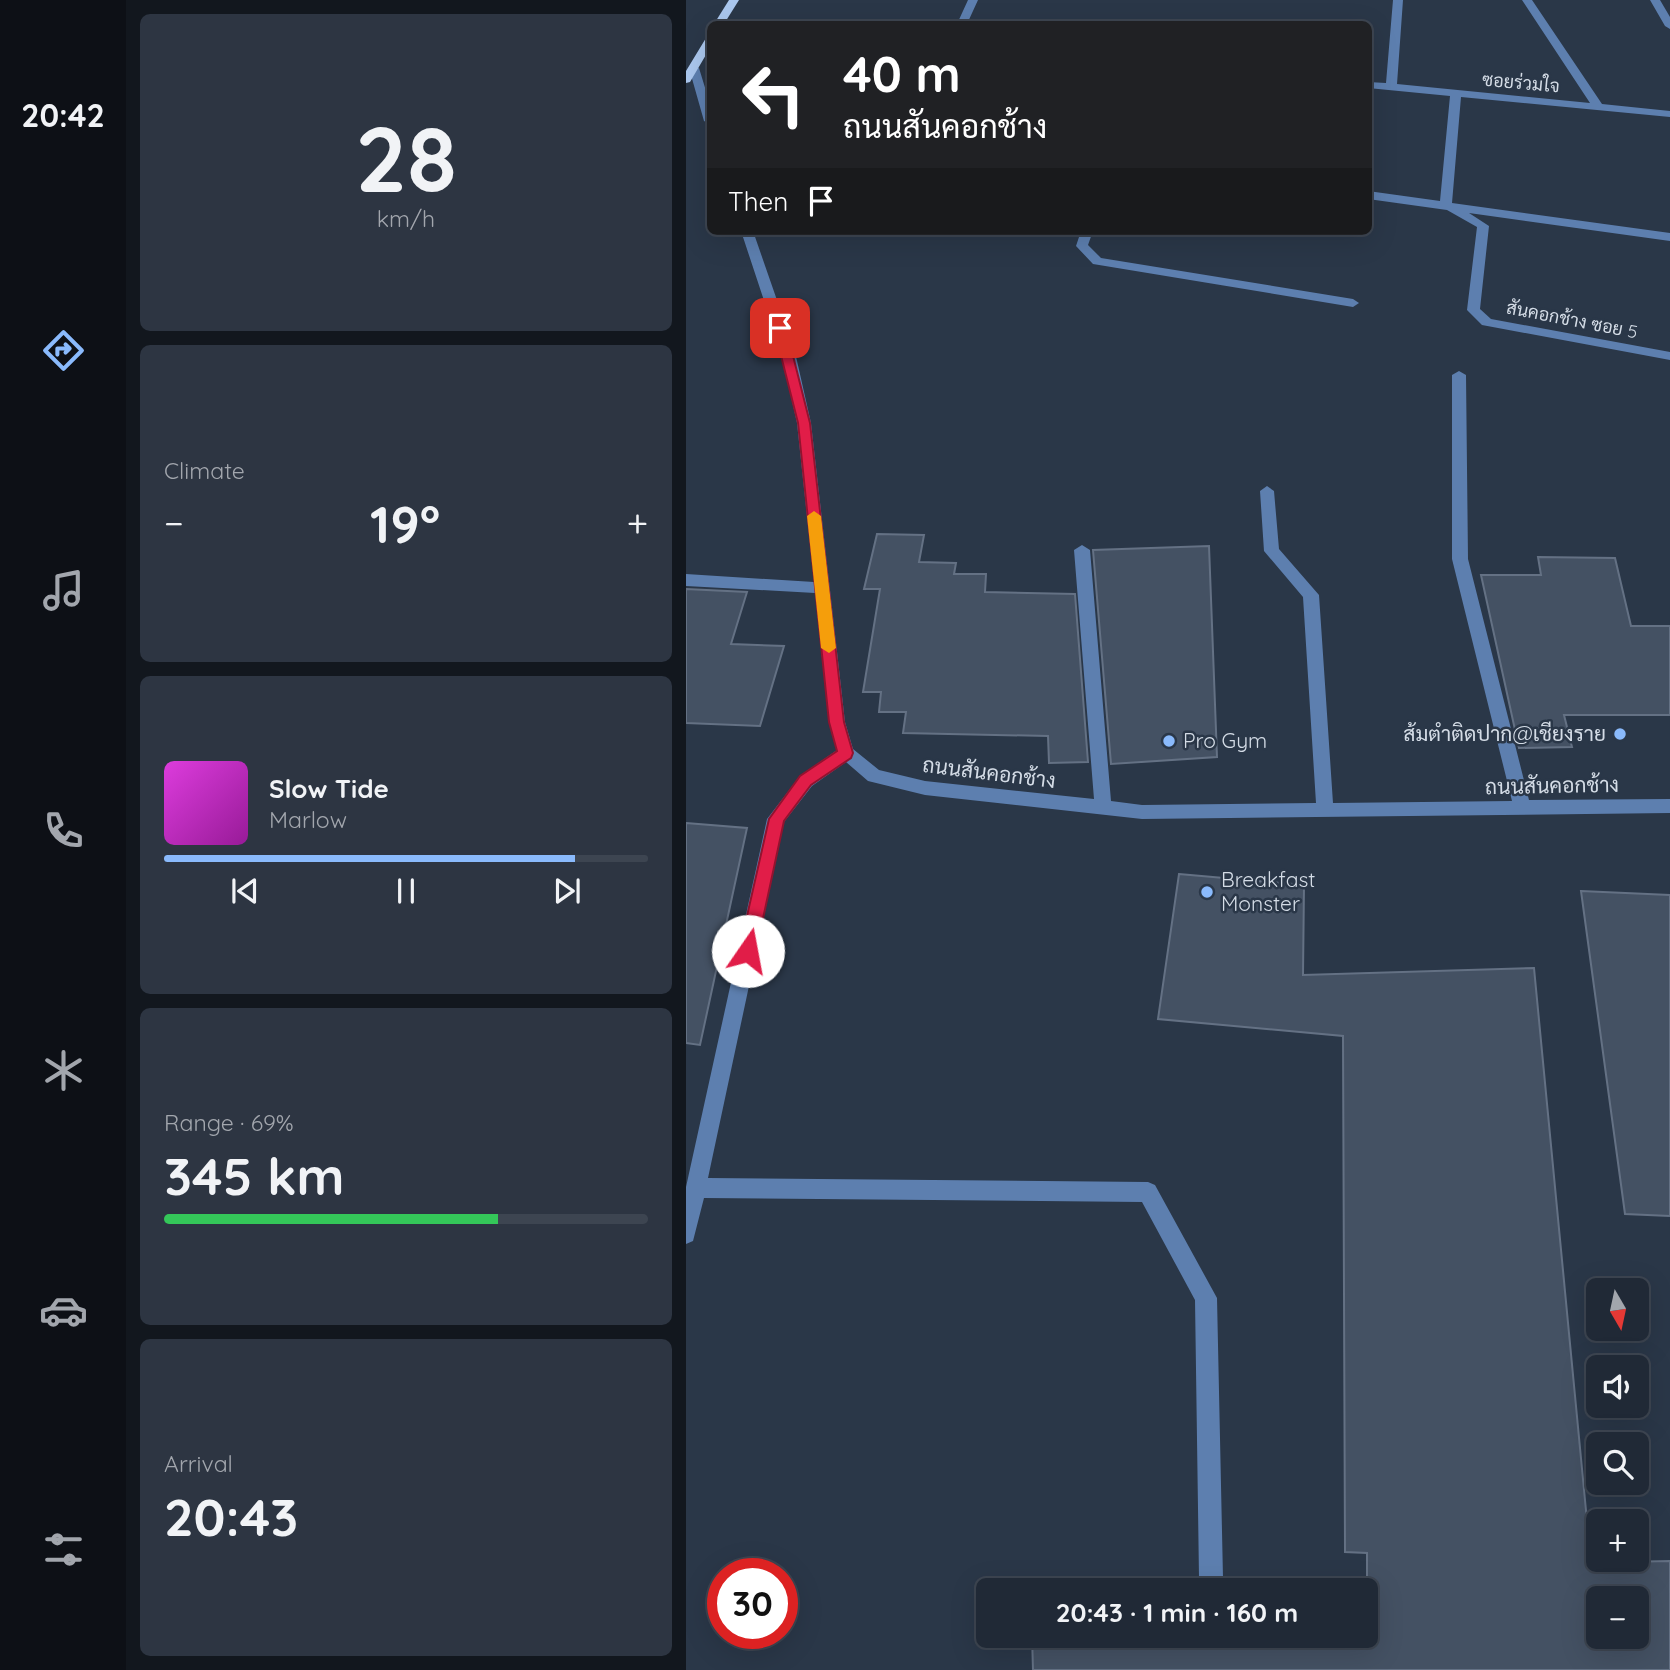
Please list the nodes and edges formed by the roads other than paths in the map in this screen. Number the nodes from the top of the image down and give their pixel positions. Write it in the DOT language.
graph roads {
  1 [pos="734,0"];
  2 [pos="973,0"];
  3 [pos="1398,0"];
  4 [pos="1527,0"];
  5 [pos="1655,0"];
  6 [pos="721,21"];
  7 [pos="963,21"];
  8 [pos="1670,26"];
  9 [pos="707,44"];
  10 [pos="690,67"];
  11 [pos="692,82"];
  12 [pos="1372,85"];
  13 [pos="1391,87"];
  14 [pos="1455,94"];
  15 [pos="1599,108"];
  16 [pos="707,114"];
  17 [pos="1670,114"];
  18 [pos="1372,195"];
  19 [pos="1446,204"];
  20 [pos="748,235"];
  21 [pos="1086,235"];
  22 [pos="1670,237"];
  23 [pos="1353,303"];
  24 [pos="1670,356"];
  25 [pos="1459,375"];
  26 [pos="1267,491"];
  27 [pos="1082,550"];
  28 [pos="686,580"];
  29 [pos="822,588"];
  30 [pos="846,753"];
  31 [pos="1670,806"];
  32 [pos="1522,807"];
  33 [pos="1103,808"];
  34 [pos="1325,810"];
  35 [pos="696,1188"];
  36 [pos="686,1234"];
  37 [pos="1211,1578"];
  1 -- 6 [label="main road"];
  2 -- 7 [label="street"];
  3 -- 13 [label="street"];
  4 -- 15 [label="street"];
  5 -- 8 [label="street"];
  9 -- 10 [label="main road"];
  10 -- 11 [label="street"];
  11 -- 16 [label="street"];
  12 -- 13 [label="street, ซอยร่วมใจ"];
  13 -- 14 [label="street, ซอยร่วมใจ"];
  14 -- 15 [label="street, ซอยร่วมใจ"];
  14 -- 19 [label="street"];
  15 -- 17 [label="street, ซอยร่วมใจ"];
  18 -- 19 [label="street"];
  19 -- 22 [label="street"];
  19 -- 24 [label="street, สันคอกช้าง ซอย 5"];
  20 -- 29 [label="street"];
  21 -- 23 [label="street"];
  25 -- 32 [label="street"];
  26 -- 34 [label="street"];
  27 -- 33 [label="street"];
  28 -- 29 [label="street"];
  29 -- 30 [label="street"];
  30 -- 33 [label="street, ถนนสันคอกช้าง"];
  30 -- 35 [label="street"];
  31 -- 32 [label="street, ถนนสันคอกช้าง"];
  32 -- 34 [label="street, ถนนสันคอกช้าง"];
  33 -- 34 [label="street, ถนนสันคอกช้าง"];
  35 -- 36 [label="street"];
  35 -- 37 [label="street"];
}
